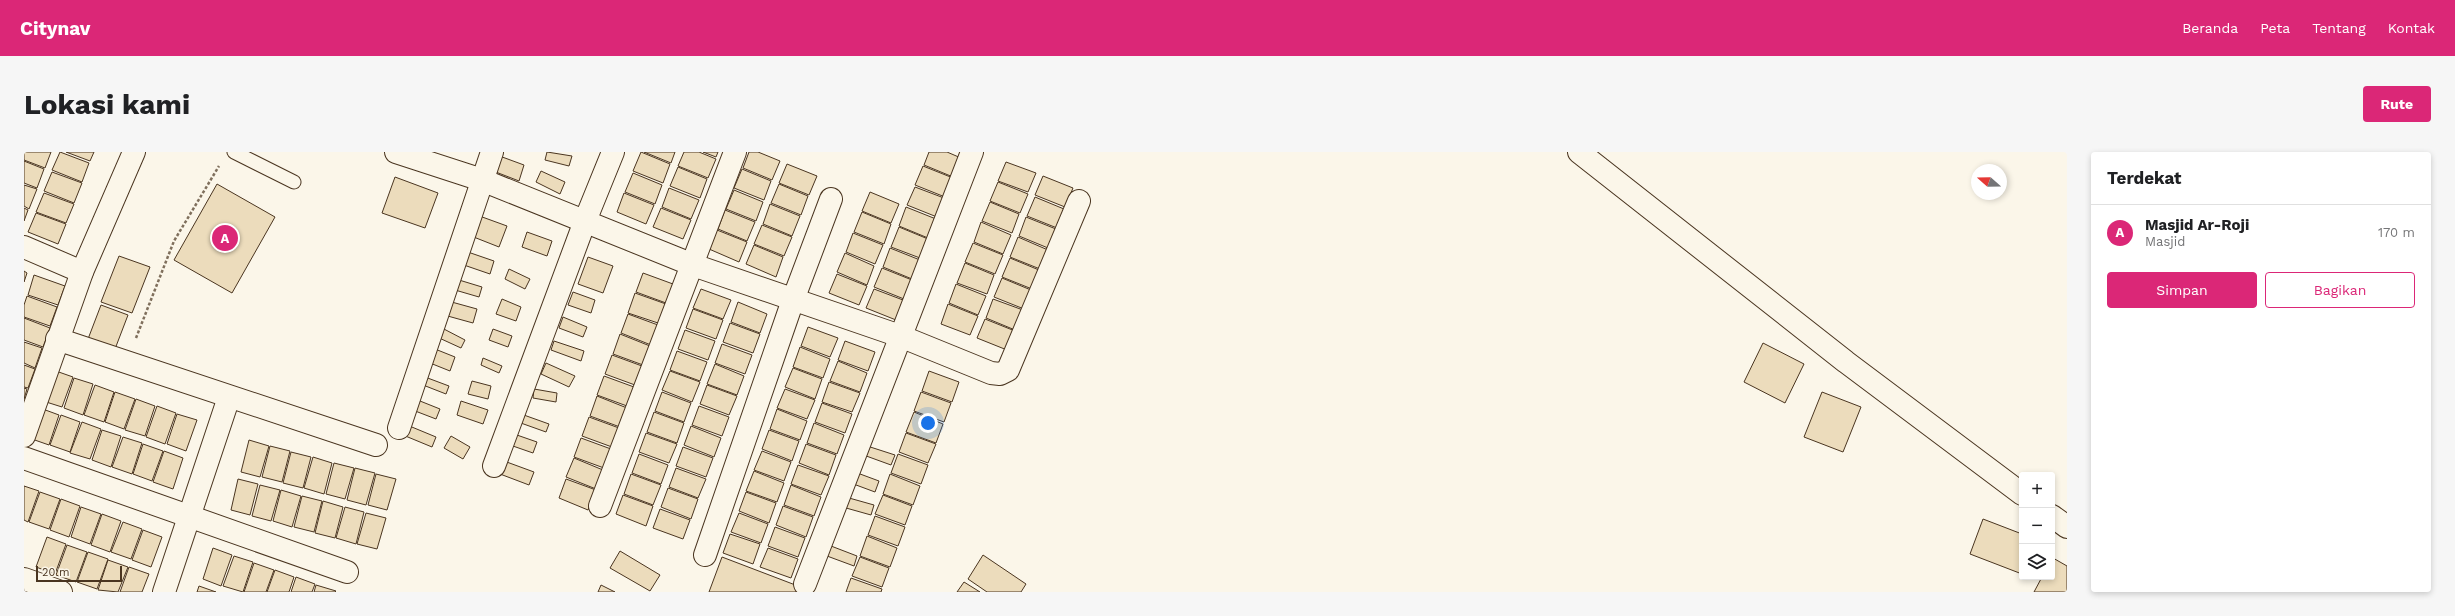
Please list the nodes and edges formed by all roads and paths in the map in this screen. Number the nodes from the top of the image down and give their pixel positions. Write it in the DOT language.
graph roads {
  1 [pos="134,152"];
  2 [pos="396,152"];
  3 [pos="492,152"];
  4 [pos="613,152"];
  5 [pos="735,152"];
  6 [pos="972,152"];
  7 [pos="1579,152"];
  8 [pos="229,155"];
  9 [pos="255,157"];
  10 [pos="482,180"];
  11 [pos="294,182"];
  12 [pos="831,199"];
  13 [pos="1079,201"];
  14 [pos="585,221"];
  15 [pos="24,247"];
  16 [pos="693,265"];
  17 [pos="82,272"];
  18 [pos="793,300"];
  19 [pos="900,336"];
  20 [pos="57,339"];
  21 [pos="127,362"];
  22 [pos="229,397"];
  23 [pos="399,428"];
  24 [pos="24,436"];
  25 [pos="376,445"];
  26 [pos="24,458"];
  27 [pos="494,466"];
  28 [pos="2019,492"];
  29 [pos="600,506"];
  30 [pos="189,518"];
  31 [pos="2055,518"];
  32 [pos="2067,527"];
  33 [pos="705,555"];
  34 [pos="347,572"];
  35 [pos="24,579"];
  36 [pos="805,584"];
  37 [pos="61,592"];
  38 [pos="164,592"];
  1 -- 17 [label="street"];
  2 -- 10 [label="street"];
  3 -- 10 [label="street"];
  4 -- 14 [label="street"];
  5 -- 16 [label="street"];
  6 -- 19 [label="street"];
  7 -- 28 [label="street"];
  8 -- 9 [label="lane"];
  8 -- 21 [label="path"];
  9 -- 11 [label="lane"];
  10 -- 14 [label="street"];
  10 -- 23 [label="street"];
  12 -- 18 [label="street"];
  13 -- 19 [label="street"];
  14 -- 16 [label="street"];
  14 -- 27 [label="street"];
  15 -- 17 [label="street"];
  16 -- 18 [label="street"];
  16 -- 29 [label="street"];
  17 -- 20 [label="street"];
  18 -- 19 [label="street"];
  18 -- 33 [label="street"];
  19 -- 36 [label="street"];
  20 -- 21 [label="street"];
  20 -- 24 [label="street"];
  21 -- 22 [label="street"];
  22 -- 25 [label="street"];
  22 -- 30 [label="street"];
  26 -- 30 [label="street"];
  30 -- 34 [label="street"];
  30 -- 38 [label="street"];
  31 -- 32 [label="street"];
  35 -- 37 [label="street"];
}
